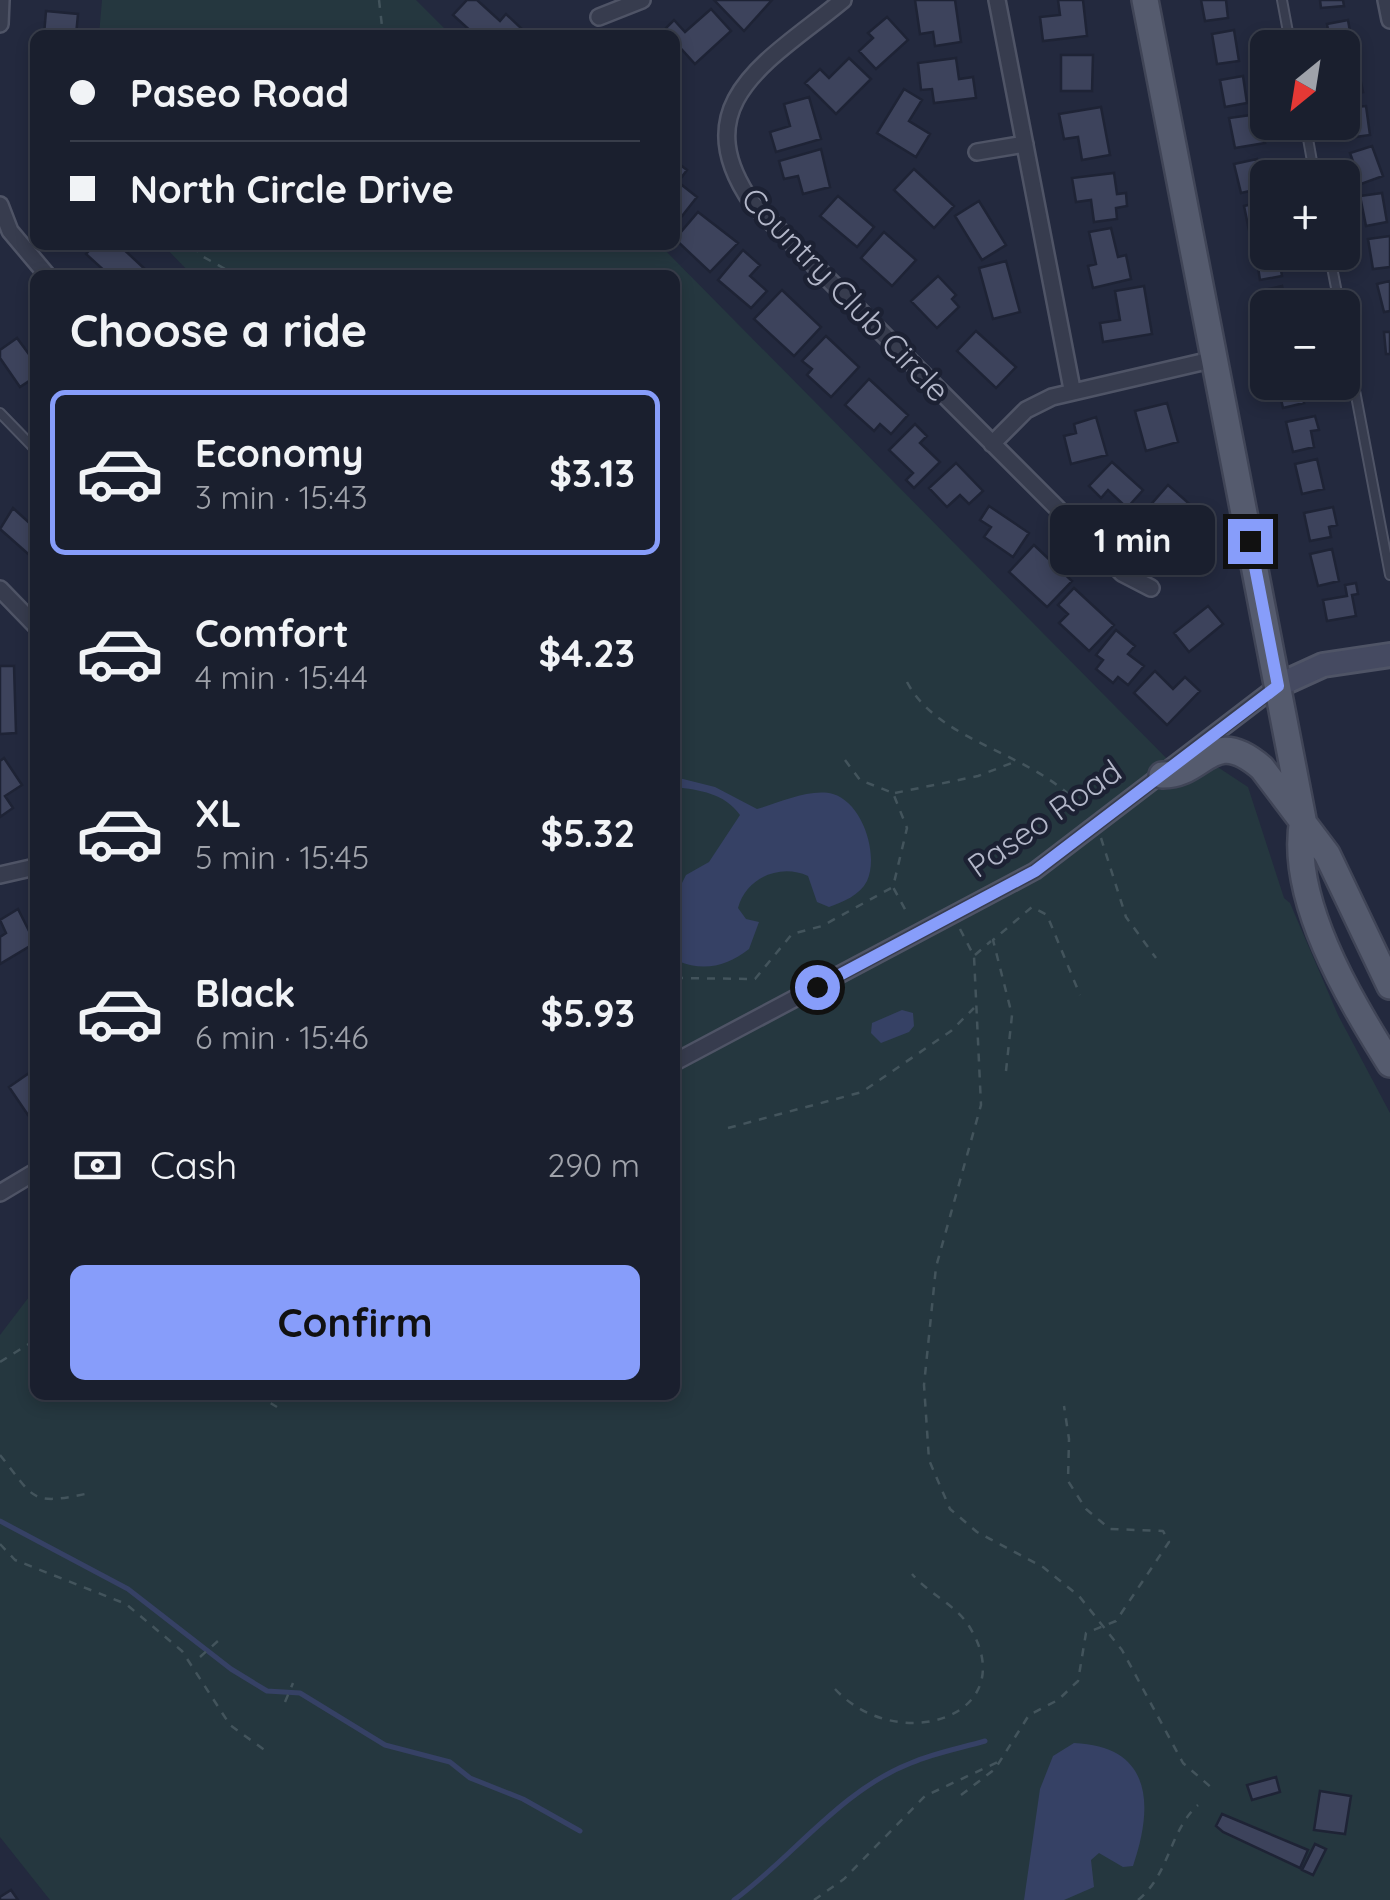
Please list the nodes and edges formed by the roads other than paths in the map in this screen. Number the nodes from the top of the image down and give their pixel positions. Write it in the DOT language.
graph roads {
  1 [pos="1,0"];
  2 [pos="642,0"];
  3 [pos="842,0"];
  4 [pos="997,0"];
  5 [pos="1145,0"];
  6 [pos="1282,0"];
  7 [pos="1386,0"];
  8 [pos="599,16"];
  9 [pos="1390,20"];
  10 [pos="0,24"];
  11 [pos="1288,30"];
  12 [pos="1025,144"];
  13 [pos="977,152"];
  14 [pos="0,205"];
  15 [pos="43,270"];
  16 [pos="1215,359"];
  17 [pos="1072,389"];
  18 [pos="1357,400"];
  19 [pos="0,413"];
  20 [pos="30,444"];
  21 [pos="992,444"];
  22 [pos="1390,575"];
  23 [pos="1151,588"];
  24 [pos="0,590"];
  25 [pos="30,620"];
  26 [pos="1390,655"];
  27 [pos="1278,686"];
  28 [pos="1162,775"];
  29 [pos="1303,820"];
  30 [pos="30,868"];
  31 [pos="0,876"];
  32 [pos="1390,986"];
  33 [pos="680,1059"];
  34 [pos="1390,1064"];
  35 [pos="30,1175"];
  36 [pos="0,1193"];
  1 -- 10 [label="street"];
  2 -- 8 [label="street"];
  3 -- 21 [label="street, Country Club Circle"];
  4 -- 12 [label="street"];
  5 -- 16 [label="main road"];
  6 -- 11 [label="lane"];
  7 -- 9 [label="street"];
  12 -- 13 [label="street"];
  12 -- 17 [label="street"];
  14 -- 15 [label="street"];
  16 -- 17 [label="street"];
  16 -- 27 [label="main road"];
  17 -- 21 [label="street"];
  18 -- 22 [label="lane"];
  19 -- 20 [label="lane"];
  21 -- 23 [label="street, Country Club Circle"];
  24 -- 25 [label="street"];
  26 -- 27 [label="street, Paseo Road"];
  27 -- 28 [label="street, Paseo Road"];
  27 -- 29 [label="main road"];
  28 -- 29 [label="main road"];
  28 -- 33 [label="street, Paseo Road"];
  29 -- 32 [label="main road"];
  29 -- 34 [label="main road"];
  30 -- 31 [label="street"];
  35 -- 36 [label="street"];
}
